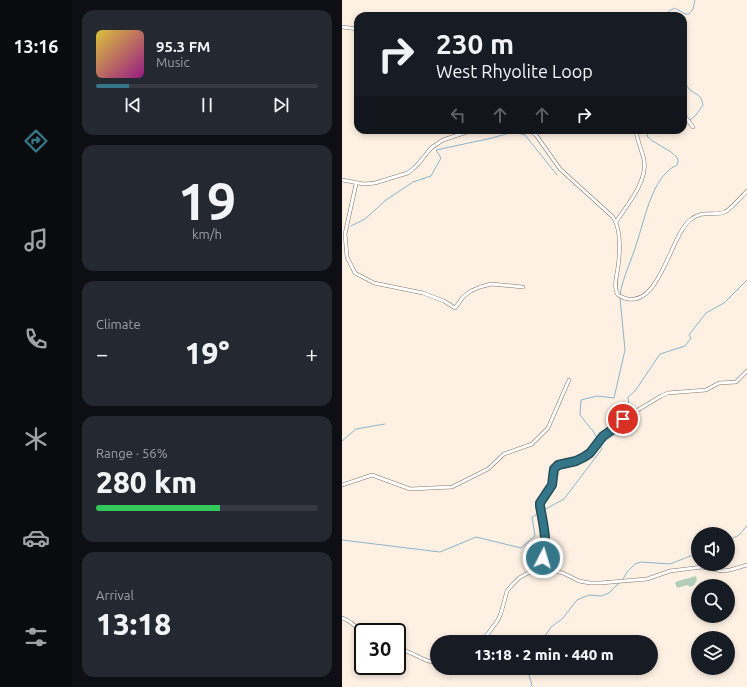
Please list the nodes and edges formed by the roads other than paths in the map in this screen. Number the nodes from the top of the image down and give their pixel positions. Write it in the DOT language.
graph roads {
  1 [pos="342,27"];
  2 [pos="354,28"];
  3 [pos="687,119"];
  4 [pos="693,127"];
  5 [pos="461,134"];
  6 [pos="535,134"];
  7 [pos="636,134"];
  8 [pos="342,180"];
  9 [pos="356,184"];
  10 [pos="747,191"];
  11 [pos="616,222"];
  12 [pos="523,287"];
  13 [pos="747,371"];
  14 [pos="569,380"];
  15 [pos="342,485"];
  16 [pos="747,565"];
  17 [pos="538,570"];
  18 [pos="342,618"];
  19 [pos="354,625"];
  20 [pos="487,635"];
  21 [pos="406,650"];
  22 [pos="430,662"];
  1 -- 2 [label="street"];
  3 -- 4 [label="street"];
  5 -- 9 [label="street"];
  6 -- 11 [label="street"];
  7 -- 11 [label="street"];
  8 -- 9 [label="street"];
  9 -- 12 [label="street"];
  10 -- 11 [label="street"];
  13 -- 17 [label="street"];
  14 -- 15 [label="street"];
  16 -- 17 [label="street"];
  17 -- 20 [label="street"];
  18 -- 19 [label="street"];
  21 -- 22 [label="street"];
}
